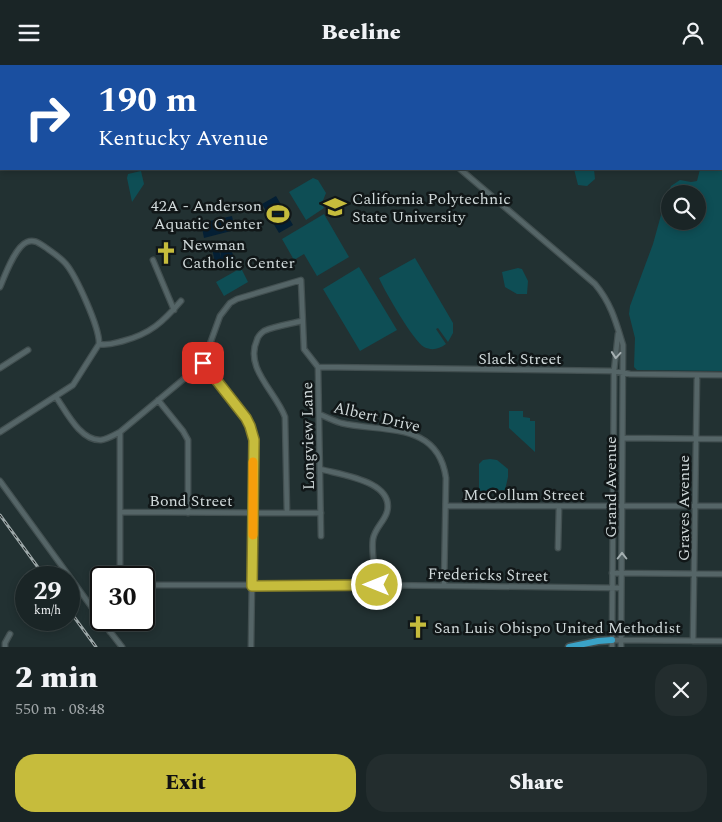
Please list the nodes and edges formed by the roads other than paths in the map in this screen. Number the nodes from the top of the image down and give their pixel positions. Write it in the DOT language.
graph roads {
  1 [pos="461,170"];
  2 [pos="153,260"];
  3 [pos="0,287"];
  4 [pos="181,301"];
  5 [pos="174,309"];
  6 [pos="302,321"];
  7 [pos="618,328"];
  8 [pos="99,344"];
  9 [pos="28,350"];
  10 [pos="203,363"];
  11 [pos="318,367"];
  12 [pos="0,368"];
  13 [pos="614,371"];
  14 [pos="622,372"];
  15 [pos="697,375"];
  16 [pos="722,375"];
  17 [pos="56,397"];
  18 [pos="158,400"];
  19 [pos="319,414"];
  20 [pos="0,432"];
  21 [pos="120,432"];
  22 [pos="623,438"];
  23 [pos="696,439"];
  24 [pos="722,439"];
  25 [pos="320,469"];
  26 [pos="0,481"];
  27 [pos="695,506"];
  28 [pos="722,506"];
  29 [pos="446,507"];
  30 [pos="559,507"];
  31 [pos="613,507"];
  32 [pos="622,507"];
  33 [pos="121,512"];
  34 [pos="188,513"];
  35 [pos="253,513"];
  36 [pos="287,513"];
  37 [pos="321,513"];
  38 [pos="321,536"];
  39 [pos="558,548"];
  40 [pos="120,566"];
  41 [pos="612,573"];
  42 [pos="622,573"];
  43 [pos="695,573"];
  44 [pos="722,574"];
  45 [pos="155,585"];
  46 [pos="377,585"];
  47 [pos="252,586"];
  48 [pos="444,586"];
  49 [pos="612,588"];
  50 [pos="621,588"];
  51 [pos="90,605"];
  52 [pos="110,631"];
  53 [pos="10,634"];
  54 [pos="621,640"];
  55 [pos="693,641"];
  56 [pos="722,641"];
  57 [pos="612,644"];
  58 [pos="5,647"];
  59 [pos="122,647"];
  60 [pos="251,647"];
  61 [pos="569,647"];
  62 [pos="621,647"];
  1 -- 7 [label="street, Grand Avenue"];
  2 -- 5 [label="street"];
  3 -- 8 [label="street"];
  4 -- 5 [label="street"];
  5 -- 8 [label="street"];
  6 -- 10 [label="street, Longview Lane"];
  6 -- 11 [label="street, Longview Lane"];
  6 -- 36 [label="street"];
  7 -- 13 [label="street, Grand Avenue, one-way"];
  7 -- 14 [label="street, Grand Avenue"];
  8 -- 17 [label="street"];
  9 -- 12 [label="street"];
  10 -- 18 [label="street"];
  10 -- 35 [label="street"];
  11 -- 13 [label="street, Slack Street"];
  11 -- 19 [label="street, Longview Lane"];
  13 -- 14 [label="street, Slack Street"];
  13 -- 31 [label="street, Grand Avenue"];
  14 -- 15 [label="street, Slack Street"];
  14 -- 22 [label="street, Grand Avenue"];
  15 -- 16 [label="street, Slack Street"];
  15 -- 23 [label="street, Graves Avenue"];
  17 -- 20 [label="street"];
  17 -- 21 [label="street"];
  18 -- 21 [label="street"];
  18 -- 34 [label="street"];
  19 -- 25 [label="street, Longview Lane"];
  19 -- 29 [label="street, Albert Drive"];
  21 -- 33 [label="street"];
  22 -- 23 [label="street"];
  22 -- 32 [label="street, Grand Avenue"];
  23 -- 24 [label="street"];
  23 -- 27 [label="street, Graves Avenue"];
  25 -- 37 [label="street, Longview Lane"];
  25 -- 46 [label="street"];
  26 -- 51 [label="street"];
  27 -- 28 [label="street, McCollum Street"];
  27 -- 32 [label="street, McCollum Street"];
  27 -- 43 [label="street, Graves Avenue"];
  29 -- 30 [label="street, McCollum Street"];
  29 -- 48 [label="street, Albert Drive"];
  30 -- 31 [label="street, McCollum Street"];
  30 -- 39 [label="street"];
  31 -- 32 [label="street, McCollum Street"];
  31 -- 41 [label="street, Grand Avenue"];
  42 -- 32 [label="street, Grand Avenue, one-way"];
  33 -- 34 [label="street, Bond Street"];
  33 -- 40 [label="street"];
  34 -- 35 [label="street, Bond Street"];
  35 -- 36 [label="street, Bond Street"];
  35 -- 47 [label="street"];
  36 -- 37 [label="street, Bond Street"];
  37 -- 38 [label="street, Longview Lane"];
  41 -- 42 [label="street"];
  41 -- 49 [label="street, Grand Avenue"];
  42 -- 43 [label="street"];
  42 -- 50 [label="street, Grand Avenue"];
  43 -- 44 [label="street"];
  43 -- 55 [label="street, Graves Avenue"];
  45 -- 47 [label="street, Fredericks Street"];
  46 -- 47 [label="street, Fredericks Street"];
  46 -- 48 [label="street, Fredericks Street"];
  47 -- 60 [label="street"];
  48 -- 49 [label="street, Fredericks Street"];
  49 -- 50 [label="street, Fredericks Street"];
  49 -- 57 [label="street, Grand Avenue"];
  50 -- 54 [label="street, Grand Avenue"];
  52 -- 59 [label="street"];
  53 -- 58 [label="street"];
  54 -- 55 [label="street"];
  54 -- 57 [label="street"];
  54 -- 62 [label="street, Grand Avenue"];
  55 -- 56 [label="street"];
  57 -- 61 [label="highway"];
}
